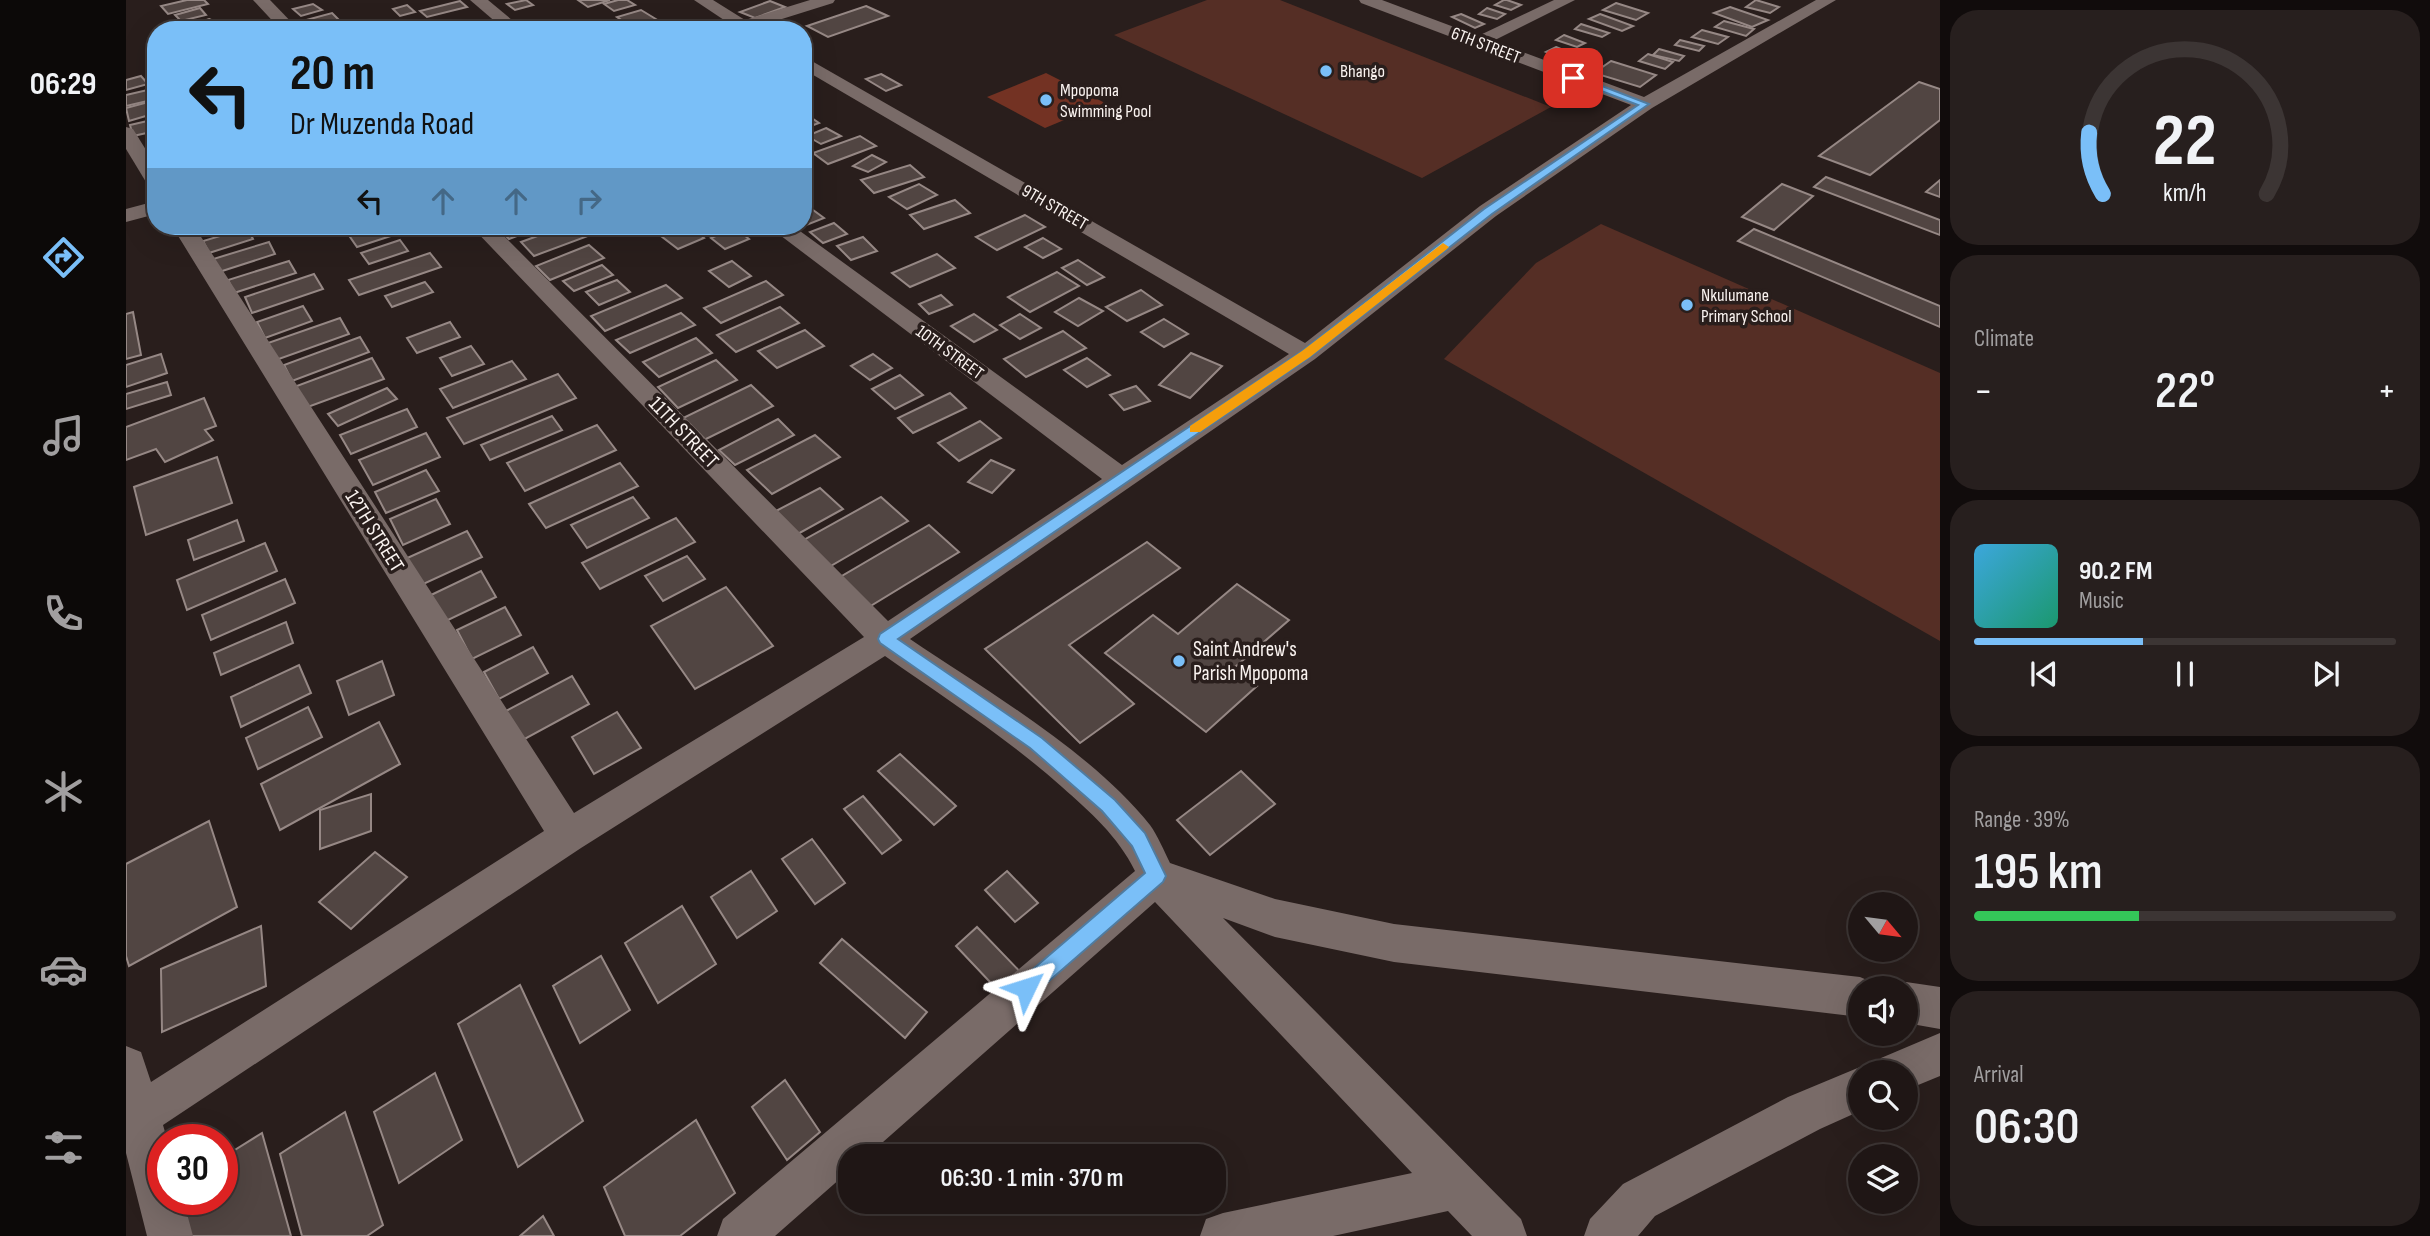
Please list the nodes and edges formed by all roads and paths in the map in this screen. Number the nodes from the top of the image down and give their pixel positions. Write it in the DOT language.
graph roads {
  1 [pos="261,0"];
  2 [pos="478,0"];
  3 [pos="702,0"];
  4 [pos="827,0"];
  5 [pos="1367,0"];
  6 [pos="1567,0"];
  7 [pos="1828,0"];
  8 [pos="281,21"];
  9 [pos="505,21"];
  10 [pos="731,21"];
  11 [pos="762,21"];
  12 [pos="1478,42"];
  13 [pos="812,66"];
  14 [pos="1645,104"];
  15 [pos="126,133"];
  16 [pos="147,168"];
  17 [pos="147,210"];
  18 [pos="126,216"];
  19 [pos="189,235"];
  20 [pos="491,235"];
  21 [pos="791,235"];
  22 [pos="1306,354"];
  23 [pos="1121,479"];
  24 [pos="886,639"];
  25 [pos="568,836"];
  26 [pos="1157,876"];
  27 [pos="1848,996"];
  28 [pos="1918,1005"];
  29 [pos="1940,1008"];
  30 [pos="1940,1054"];
  31 [pos="1918,1064"];
  32 [pos="126,1067"];
  33 [pos="1848,1093"];
  34 [pos="133,1119"];
  35 [pos="1456,1187"];
  36 [pos="170,1236"];
  37 [pos="740,1236"];
  38 [pos="1223,1236"];
  39 [pos="1504,1236"];
  40 [pos="1607,1236"];
  1 -- 8 [label="street"];
  2 -- 9 [label="street"];
  3 -- 10 [label="street"];
  4 -- 11 [label="street"];
  5 -- 12 [label="street, 6TH STREET"];
  6 -- 12 [label="street"];
  7 -- 14 [label="street"];
  12 -- 14 [label="street, 6TH STREET"];
  13 -- 22 [label="street, 9TH STREET"];
  14 -- 22 [label="street"];
  15 -- 16 [label="street"];
  17 -- 18 [label="street"];
  19 -- 25 [label="street, 12TH STREET"];
  20 -- 24 [label="street, 11TH STREET"];
  21 -- 23 [label="street, 10TH STREET"];
  22 -- 23 [label="street"];
  23 -- 24 [label="street"];
  24 -- 25 [label="street"];
  24 -- 26 [label="street, 11TH STREET"];
  25 -- 34 [label="street"];
  26 -- 27 [label="street"];
  26 -- 35 [label="street, 11TH STREET"];
  26 -- 37 [label="street"];
  28 -- 29 [label="street"];
  30 -- 31 [label="street"];
  32 -- 34 [label="street"];
  33 -- 40 [label="street"];
  34 -- 36 [label="street"];
  35 -- 38 [label="street"];
  35 -- 39 [label="street, 11TH STREET"];
}
